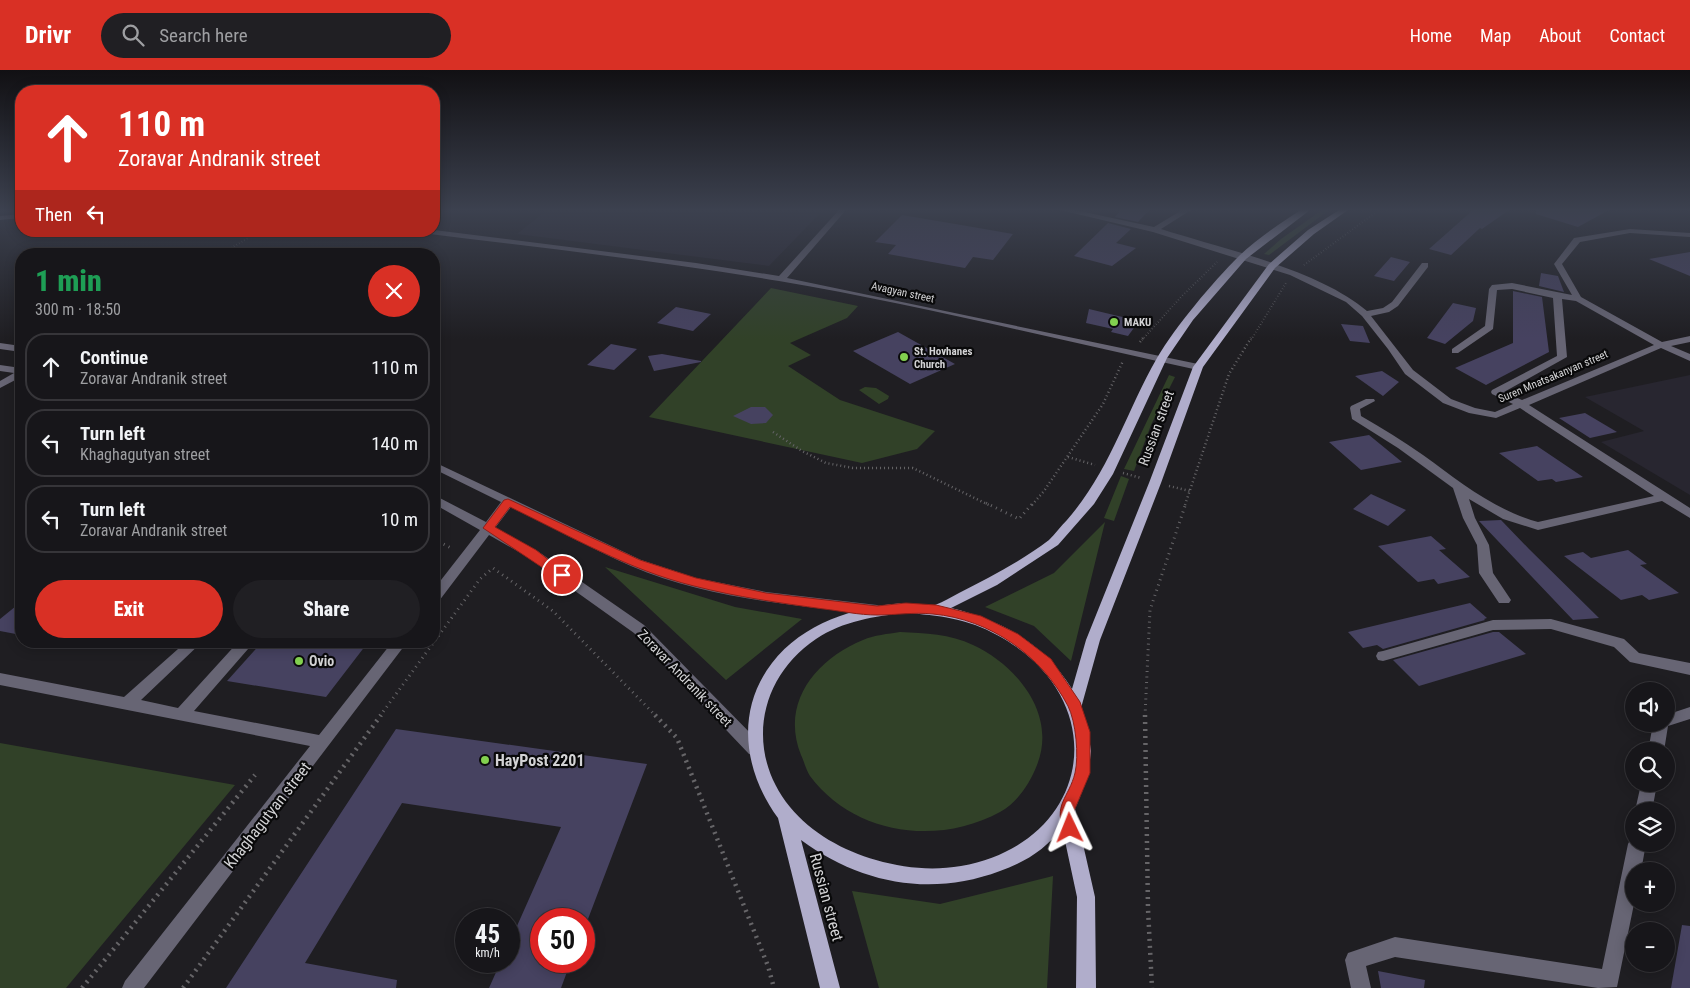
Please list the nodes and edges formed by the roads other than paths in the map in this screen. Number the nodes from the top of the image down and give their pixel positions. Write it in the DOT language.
graph roads {
  1 [pos="598,253"];
  2 [pos="805,253"];
  3 [pos="1230,253"];
  4 [pos="1248,253"];
  5 [pos="1287,253"];
  6 [pos="1567,253"];
  7 [pos="1243,257"];
  8 [pos="1425,265"];
  9 [pos="1272,266"];
  10 [pos="781,280"];
  11 [pos="1557,296"];
  12 [pos="1578,299"];
  13 [pos="1365,314"];
  14 [pos="1690,339"];
  15 [pos="1661,345"];
  16 [pos="0,346"];
  17 [pos="15,348"];
  18 [pos="1455,351"];
  19 [pos="1162,358"];
  20 [pos="1690,358"];
  21 [pos="1198,367"];
  22 [pos="0,368"];
  23 [pos="15,371"];
  24 [pos="15,376"];
  25 [pos="0,385"];
  26 [pos="1370,401"];
  27 [pos="1519,403"];
  28 [pos="440,467"];
  29 [pos="1458,486"];
  30 [pos="1665,497"];
  31 [pos="508,502"];
  32 [pos="440,503"];
  33 [pos="1690,514"];
  34 [pos="489,528"];
  35 [pos="440,590"];
  36 [pos="1504,600"];
  37 [pos="877,610"];
  38 [pos="936,610"];
  39 [pos="188,648"];
  40 [pos="242,648"];
  41 [pos="395,648"];
  42 [pos="1384,656"];
  43 [pos="1690,669"];
  44 [pos="0,680"];
  45 [pos="127,704"];
  46 [pos="1075,706"];
  47 [pos="1690,713"];
  48 [pos="181,715"];
  49 [pos="1675,718"];
  50 [pos="322,742"];
  51 [pos="755,750"];
  52 [pos="1066,811"];
  53 [pos="786,815"];
  54 [pos="1635,852"];
  55 [pos="132,988"];
  56 [pos="830,988"];
  57 [pos="1086,988"];
  58 [pos="1361,988"];
  1 -- 10 [label="street, Avagyan street"];
  2 -- 10 [label="street"];
  3 -- 7 [label="street, Suren Mnatsakanyan street"];
  4 -- 7 [label="main road, Russian street"];
  5 -- 9 [label="main road, Russian street"];
  6 -- 12 [label="street"];
  7 -- 9 [label="street, Suren Mnatsakanyan street"];
  7 -- 19 [label="main road, Russian street"];
  8 -- 13 [label="street"];
  9 -- 13 [label="street, Suren Mnatsakanyan street"];
  9 -- 21 [label="main road, Russian street"];
  10 -- 19 [label="street, Avagyan street"];
  11 -- 12 [label="street"];
  11 -- 18 [label="street"];
  11 -- 27 [label="street"];
  12 -- 15 [label="street"];
  13 -- 27 [label="street, Suren Mnatsakanyan street"];
  14 -- 15 [label="street, Suren Mnatsakanyan street"];
  15 -- 20 [label="street"];
  15 -- 27 [label="street, Suren Mnatsakanyan street"];
  16 -- 17 [label="street"];
  19 -- 21 [label="street, Avagyan street"];
  19 -- 38 [label="main road, Russian street"];
  21 -- 46 [label="main road, Russian street"];
  22 -- 23 [label="street"];
  24 -- 25 [label="street"];
  26 -- 29 [label="street"];
  27 -- 30 [label="street"];
  28 -- 31 [label="street"];
  29 -- 30 [label="street"];
  29 -- 36 [label="street"];
  30 -- 33 [label="street"];
  31 -- 34 [label="street"];
  31 -- 37 [label="street"];
  32 -- 34 [label="street, Zoravar Andranik street"];
  34 -- 35 [label="street"];
  34 -- 51 [label="street, Zoravar Andranik street"];
  37 -- 38 [label="main road"];
  37 -- 51 [label="main road"];
  38 -- 46 [label="main road"];
  39 -- 45 [label="street"];
  40 -- 48 [label="street"];
  41 -- 50 [label="street, Khaghagutyan street"];
  42 -- 43 [label="street"];
  44 -- 45 [label="street"];
  45 -- 48 [label="street"];
  46 -- 52 [label="main road"];
  47 -- 49 [label="street"];
  48 -- 50 [label="street"];
  50 -- 55 [label="street, Khaghagutyan street"];
  51 -- 53 [label="main road"];
  52 -- 53 [label="main road"];
  52 -- 57 [label="main road"];
  53 -- 56 [label="main road, Russian street"];
  54 -- 58 [label="street"];
}
